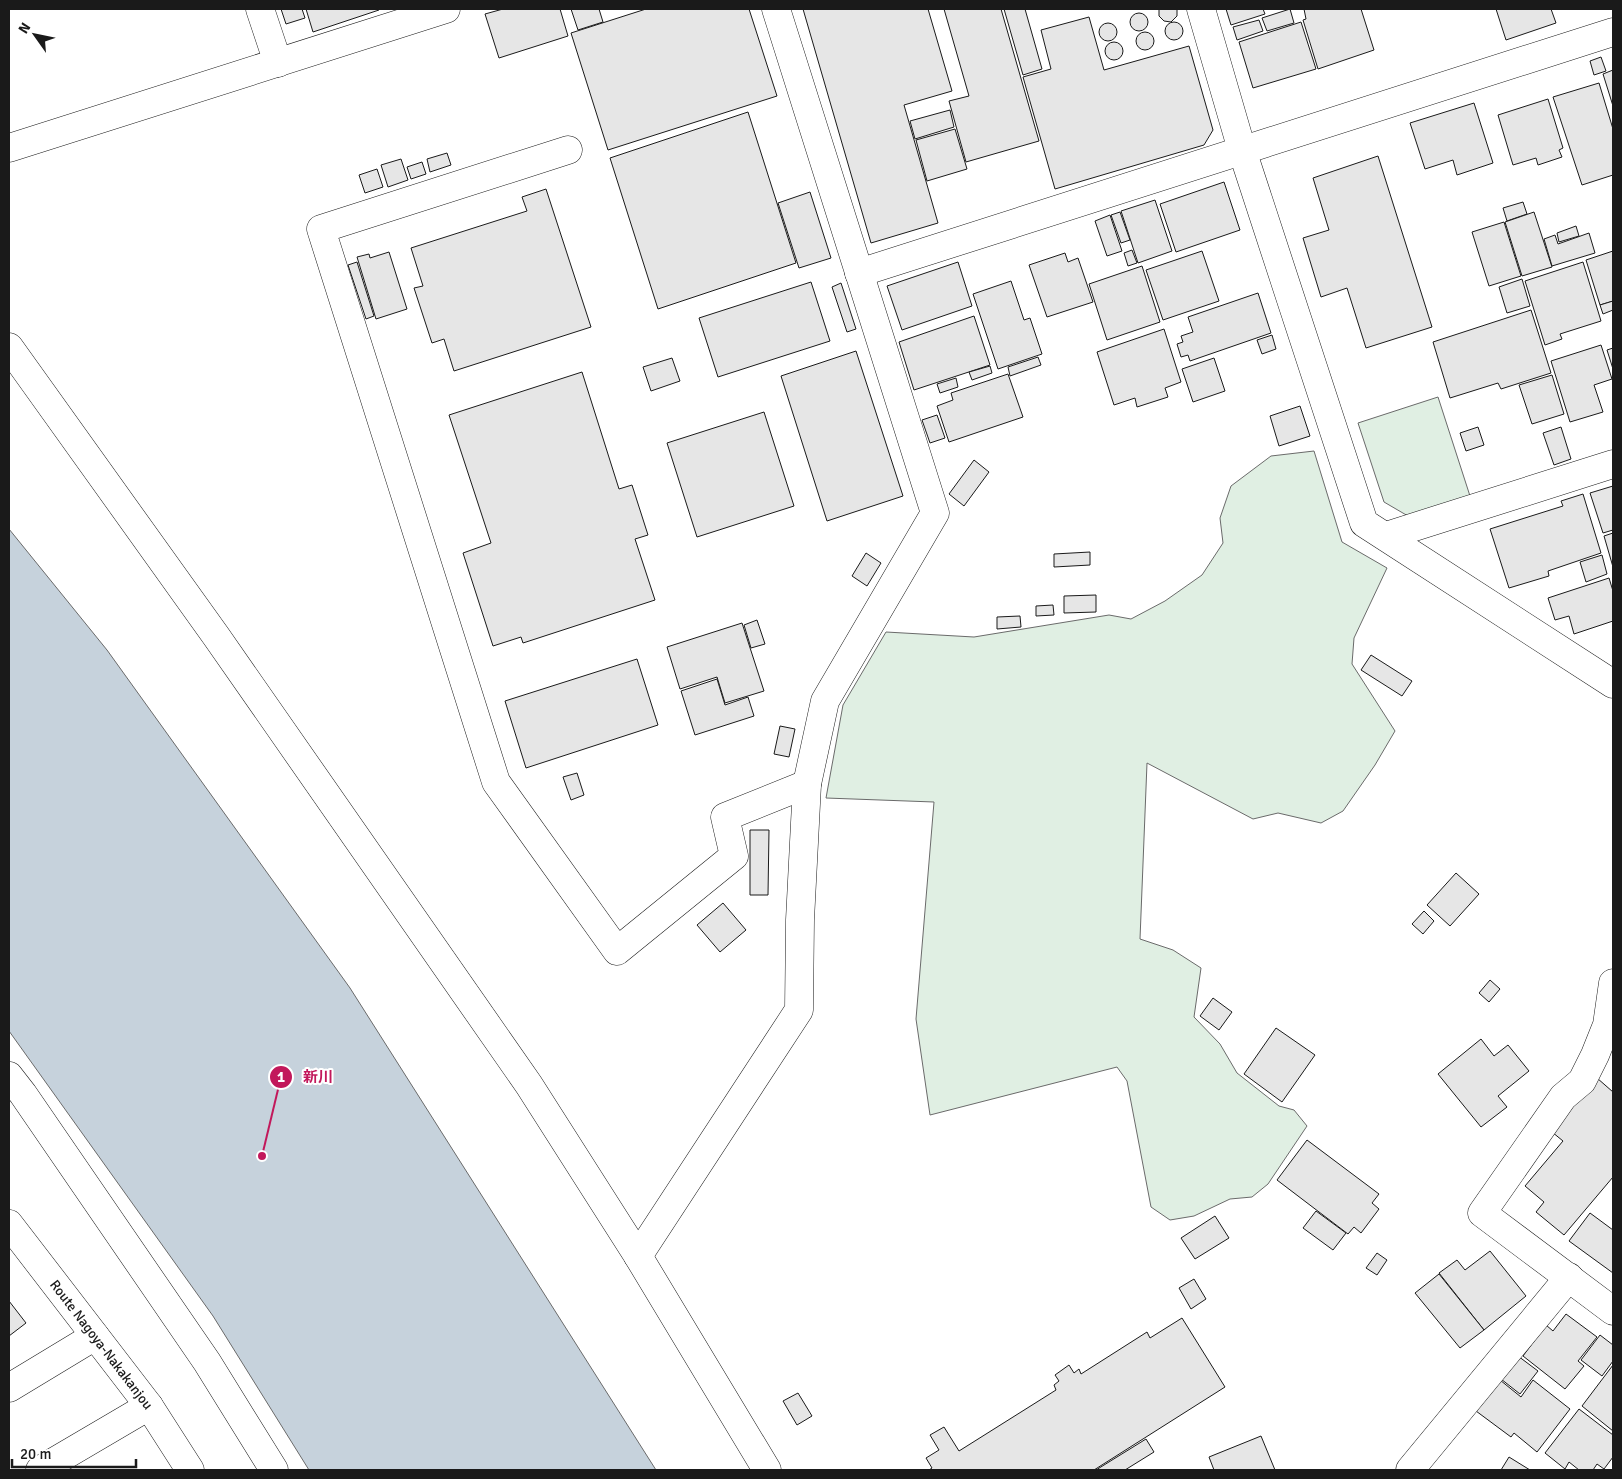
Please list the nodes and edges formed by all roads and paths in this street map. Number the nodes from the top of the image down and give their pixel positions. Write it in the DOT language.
graph roads {
  1 [pos="260,9"];
  2 [pos="446,9"];
  3 [pos="776,9"];
  4 [pos="1201,9"];
  5 [pos="1613,32"];
  6 [pos="278,62"];
  7 [pos="9,148"];
  8 [pos="568,150"];
  9 [pos="1242,150"];
  10 [pos="859,273"];
  11 [pos="9,347"];
  12 [pos="1613,464"];
  13 [pos="1386,536"];
  14 [pos="1613,684"];
  15 [pos="807,784"];
  16 [pos="1613,983"];
  17 [pos="9,1076"];
  18 [pos="9,1224"];
  19 [pos="638,1256"];
  20 [pos="1569,1277"];
  21 [pos="1613,1311"];
  22 [pos="95,1336"];
  23 [pos="9,1388"];
  24 [pos="150,1406"];
  25 [pos="40,1470"];
  26 [pos="190,1470"];
  27 [pos="274,1470"];
  28 [pos="767,1470"];
  29 [pos="1410,1470"];
  1 -- 6 [label="street"];
  2 -- 6 [label="street"];
  3 -- 10 [label="street"];
  4 -- 9 [label="street"];
  5 -- 9 [label="street"];
  6 -- 7 [label="street"];
  8 -- 15 [label="street"];
  9 -- 10 [label="street"];
  9 -- 13 [label="street"];
  10 -- 15 [label="street"];
  11 -- 19 [label="street"];
  12 -- 13 [label="street"];
  13 -- 14 [label="street"];
  15 -- 19 [label="street"];
  16 -- 20 [label="street"];
  17 -- 27 [label="street"];
  18 -- 22 [label="street, Route Nagoya-Nakakanjou"];
  19 -- 28 [label="street"];
  20 -- 21 [label="street"];
  20 -- 29 [label="street"];
  22 -- 23 [label="street"];
  22 -- 24 [label="street, Route Nagoya-Nakakanjou"];
  24 -- 25 [label="street"];
  24 -- 26 [label="street, Route Nagoya-Nakakanjou"];
}
